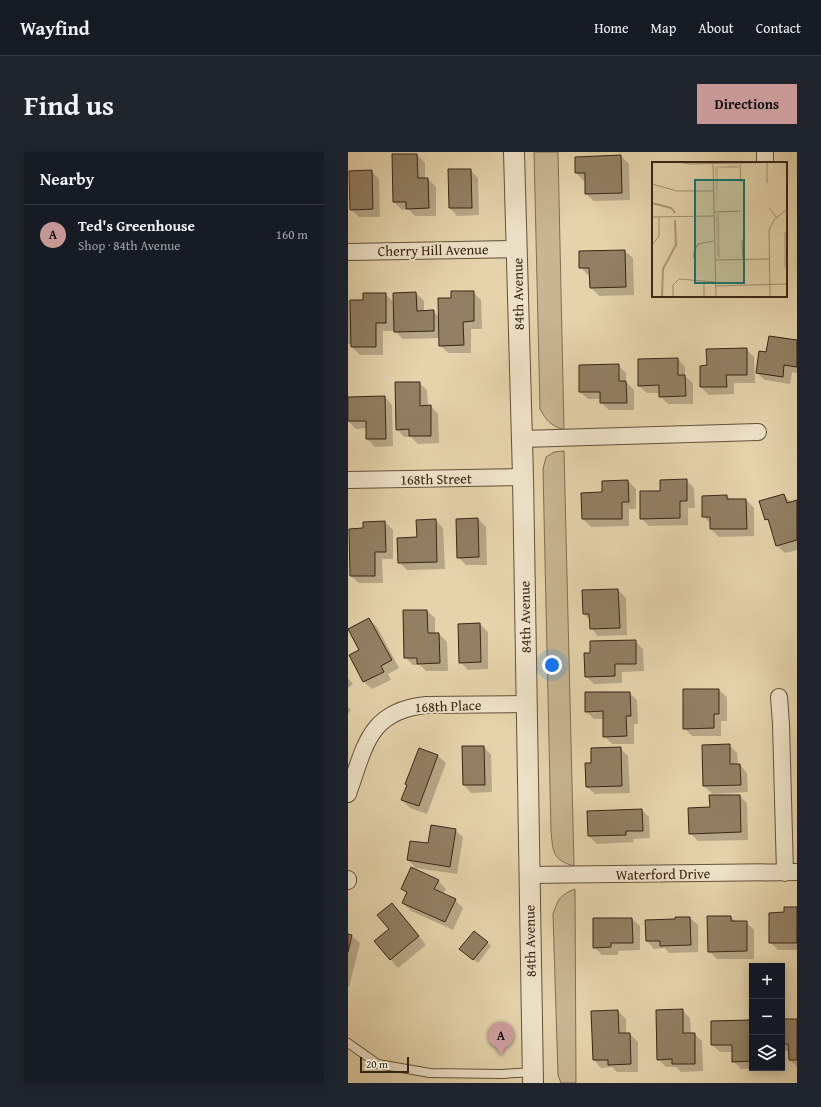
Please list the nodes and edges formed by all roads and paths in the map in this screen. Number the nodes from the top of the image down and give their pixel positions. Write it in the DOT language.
graph roads {
  1 [pos="514,152"];
  2 [pos="517,249"];
  3 [pos="348,252"];
  4 [pos="758,432"];
  5 [pos="522,439"];
  6 [pos="523,477"];
  7 [pos="348,480"];
  8 [pos="779,697"];
  9 [pos="526,704"];
  10 [pos="348,794"];
  11 [pos="791,872"];
  12 [pos="529,875"];
  13 [pos="348,1043"];
  14 [pos="430,1074"];
  15 [pos="533,1078"];
  16 [pos="430,1083"];
  1 -- 2 [label="street, 84th Avenue"];
  2 -- 3 [label="street, Cherry Hill Avenue"];
  2 -- 5 [label="street, 84th Avenue"];
  4 -- 5 [label="street"];
  5 -- 6 [label="street, 84th Avenue"];
  6 -- 7 [label="street, 168th Street"];
  6 -- 9 [label="street, 84th Avenue"];
  8 -- 11 [label="street"];
  9 -- 10 [label="street, 168th Place"];
  9 -- 12 [label="street, 84th Avenue"];
  11 -- 12 [label="street, Waterford Drive"];
  12 -- 15 [label="street, 84th Avenue"];
  13 -- 14 [label="lane"];
  14 -- 15 [label="lane"];
  14 -- 16 [label="lane"];
}
